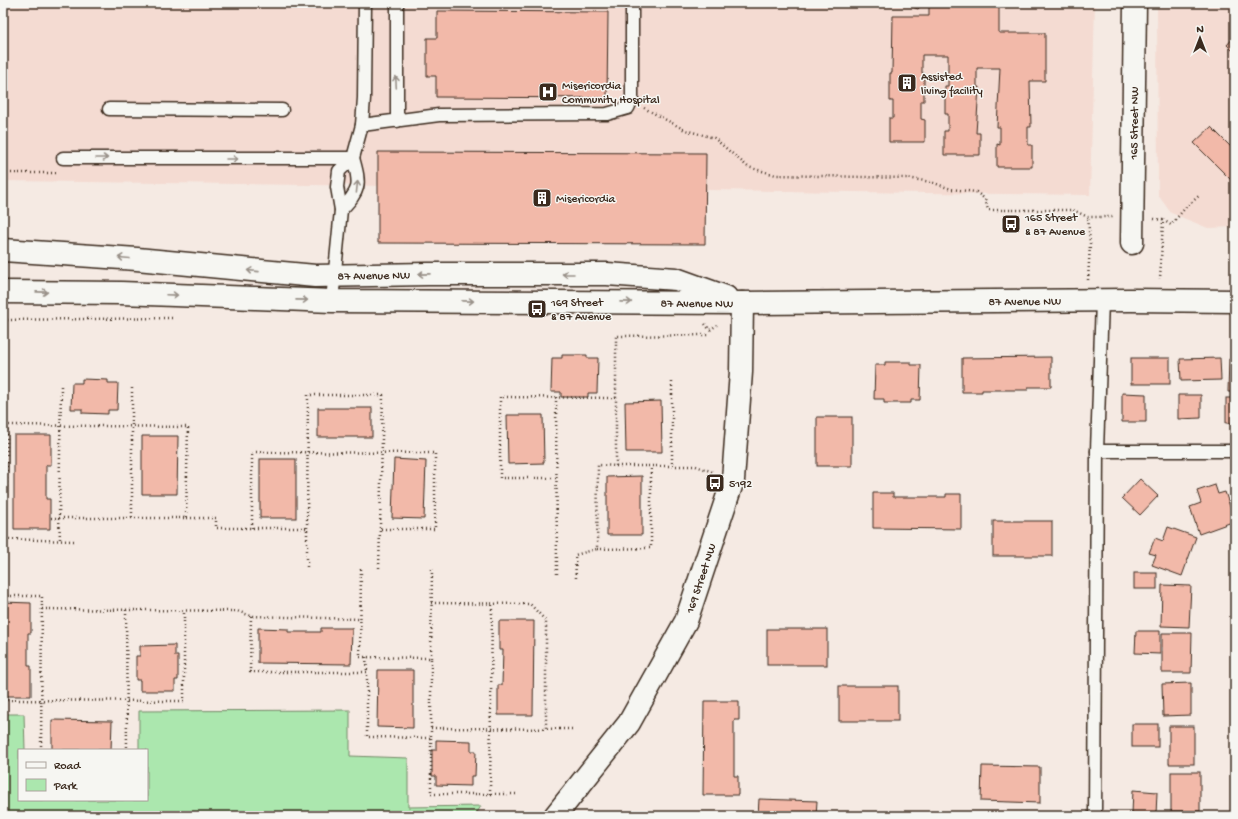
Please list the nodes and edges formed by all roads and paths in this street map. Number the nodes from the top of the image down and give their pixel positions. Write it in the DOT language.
graph roads {
  1 [pos="365,3"];
  2 [pos="397,3"];
  3 [pos="632,3"];
  4 [pos="1135,3"];
  5 [pos="632,99"];
  6 [pos="109,109"];
  7 [pos="282,110"];
  8 [pos="397,121"];
  9 [pos="362,125"];
  10 [pos="63,158"];
  11 [pos="352,158"];
  12 [pos="1200,195"];
  13 [pos="341,210"];
  14 [pos="1163,220"];
  15 [pos="1132,243"];
  16 [pos="3,250"];
  17 [pos="334,277"];
  18 [pos="3,292"];
  19 [pos="1095,300"];
  20 [pos="332,301"];
  21 [pos="1235,301"];
  22 [pos="742,303"];
  23 [pos="709,335"];
  24 [pos="672,382"];
  25 [pos="61,386"];
  26 [pos="132,387"];
  27 [pos="556,397"];
  28 [pos="616,398"];
  29 [pos="61,426"];
  30 [pos="132,426"];
  31 [pos="1097,451"];
  32 [pos="1235,451"];
  33 [pos="308,452"];
  34 [pos="382,453"];
  35 [pos="616,466"];
  36 [pos="651,466"];
  37 [pos="672,466"];
  38 [pos="556,478"];
  39 [pos="733,480"];
  40 [pos="59,517"];
  41 [pos="132,517"];
  42 [pos="51,518"];
  43 [pos="186,518"];
  44 [pos="252,528"];
  45 [pos="307,528"];
  46 [pos="380,528"];
  47 [pos="60,539"];
  48 [pos="74,541"];
  49 [pos="597,549"];
  50 [pos="307,568"];
  51 [pos="432,568"];
  52 [pos="361,569"];
  53 [pos="379,570"];
  54 [pos="557,574"];
  55 [pos="576,578"];
  56 [pos="3,596"];
  57 [pos="431,603"];
  58 [pos="492,604"];
  59 [pos="42,609"];
  60 [pos="126,610"];
  61 [pos="184,610"];
  62 [pos="251,616"];
  63 [pos="360,619"];
  64 [pos="366,657"];
  65 [pos="431,658"];
  66 [pos="367,672"];
  67 [pos="3,700"];
  68 [pos="41,700"];
  69 [pos="126,701"];
  70 [pos="431,728"];
  71 [pos="490,729"];
  72 [pos="546,729"];
  73 [pos="575,729"];
  74 [pos="431,738"];
  75 [pos="41,749"];
  76 [pos="127,749"];
  77 [pos="490,794"];
  78 [pos="517,794"];
  79 [pos="555,816"];
  80 [pos="1094,816"];
  1 -- 9 [label="lane"];
  8 -- 2 [label="lane, one-way"];
  3 -- 5 [label="lane"];
  4 -- 15 [label="main road, 165 Street NW"];
  5 -- 8 [label="lane"];
  5 -- 19 [label="path"];
  6 -- 7 [label="lane"];
  8 -- 9 [label="lane"];
  9 -- 11 [label="lane"];
  10 -- 11 [label="lane, one-way"];
  11 -- 13 [label="lane"];
  13 -- 11 [label="lane, one-way"];
  12 -- 14 [label="path"];
  13 -- 17 [label="lane"];
  17 -- 16 [label="main road, 87 Avenue NW, one-way"];
  17 -- 20 [label="lane"];
  22 -- 17 [label="main road, 87 Avenue NW, one-way"];
  18 -- 20 [label="main road, 87 Avenue NW, one-way"];
  19 -- 21 [label="main road, 87 Avenue NW"];
  19 -- 22 [label="main road, 87 Avenue NW"];
  19 -- 31 [label="lane"];
  20 -- 22 [label="main road, 87 Avenue NW, one-way"];
  22 -- 39 [label="main road, 169 Street NW"];
  23 -- 28 [label="path"];
  24 -- 37 [label="path"];
  25 -- 29 [label="path"];
  26 -- 30 [label="path"];
  27 -- 28 [label="path"];
  27 -- 38 [label="path"];
  27 -- 38 [label="path"];
  28 -- 35 [label="path"];
  29 -- 30 [label="path"];
  29 -- 40 [label="path"];
  29 -- 47 [label="path"];
  30 -- 41 [label="path"];
  30 -- 43 [label="path"];
  31 -- 32 [label="lane"];
  31 -- 80 [label="lane"];
  33 -- 34 [label="path"];
  33 -- 34 [label="path"];
  33 -- 44 [label="path"];
  33 -- 45 [label="path"];
  34 -- 46 [label="path"];
  34 -- 46 [label="path"];
  35 -- 36 [label="path"];
  35 -- 49 [label="path"];
  36 -- 37 [label="path"];
  36 -- 49 [label="path"];
  37 -- 39 [label="path"];
  38 -- 54 [label="path"];
  39 -- 79 [label="main road, 169 Street NW"];
  40 -- 41 [label="path"];
  40 -- 42 [label="path"];
  40 -- 47 [label="path"];
  41 -- 43 [label="path"];
  43 -- 44 [label="path"];
  44 -- 45 [label="path"];
  45 -- 50 [label="path"];
  46 -- 53 [label="path"];
  47 -- 48 [label="path"];
  49 -- 55 [label="path"];
  51 -- 57 [label="path"];
  52 -- 63 [label="path"];
  56 -- 59 [label="path"];
  57 -- 58 [label="path"];
  57 -- 65 [label="path"];
  58 -- 71 [label="path"];
  58 -- 72 [label="path"];
  59 -- 60 [label="path"];
  59 -- 68 [label="path"];
  60 -- 61 [label="path"];
  60 -- 69 [label="path"];
  61 -- 62 [label="path"];
  61 -- 69 [label="path"];
  62 -- 63 [label="path"];
  62 -- 66 [label="path"];
  63 -- 64 [label="path"];
  64 -- 65 [label="path"];
  64 -- 66 [label="path"];
  65 -- 70 [label="path"];
  66 -- 74 [label="path"];
  67 -- 68 [label="path"];
  68 -- 69 [label="path"];
  68 -- 75 [label="path"];
  69 -- 76 [label="path"];
  70 -- 71 [label="path"];
  70 -- 74 [label="path"];
  71 -- 72 [label="path"];
  71 -- 77 [label="path"];
  72 -- 73 [label="path"];
  74 -- 77 [label="path"];
  77 -- 78 [label="path"];
}
